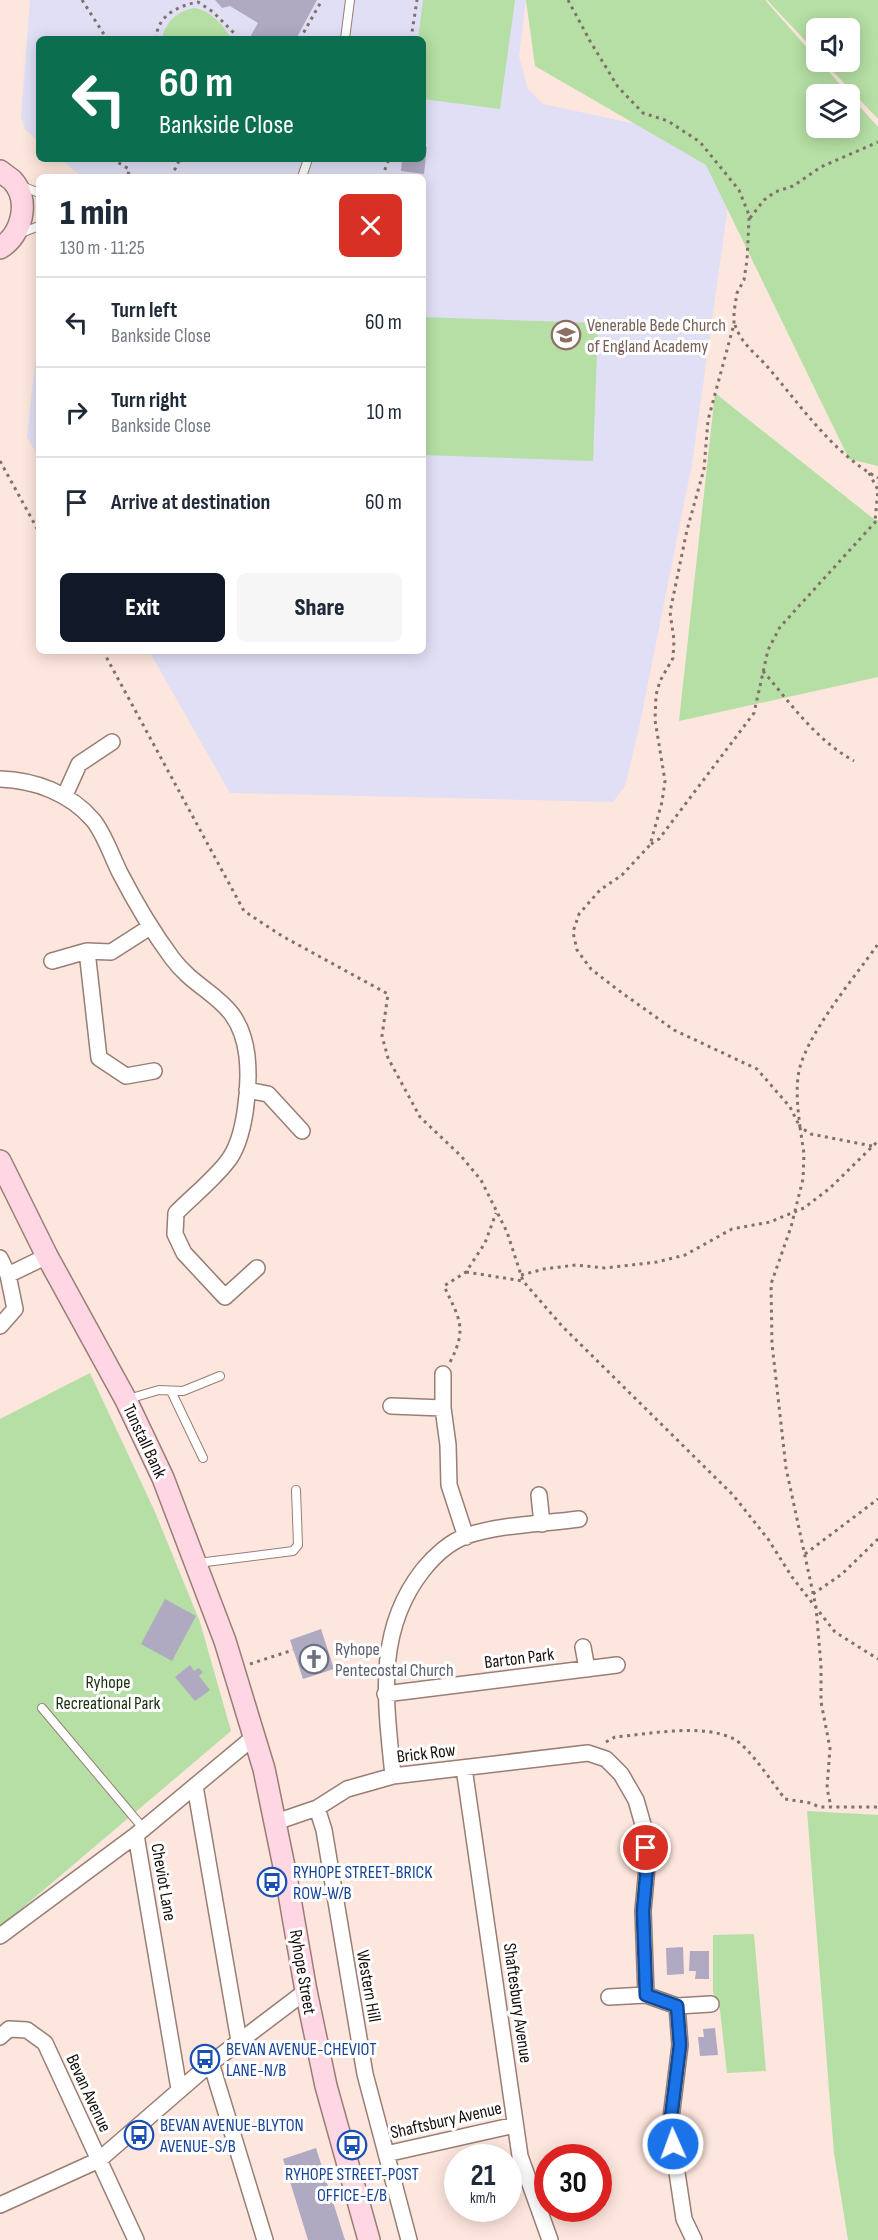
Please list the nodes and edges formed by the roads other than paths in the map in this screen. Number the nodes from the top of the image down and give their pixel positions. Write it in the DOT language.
graph roads {
  1 [pos="350,0"];
  2 [pos="345,36"];
  3 [pos="6,176"];
  4 [pos="36,191"];
  5 [pos="36,228"];
  6 [pos="4,246"];
  7 [pos="112,742"];
  8 [pos="0,779"];
  9 [pos="65,795"];
  10 [pos="150,927"];
  11 [pos="87,951"];
  12 [pos="52,961"];
  13 [pos="154,1071"];
  14 [pos="247,1090"];
  15 [pos="302,1131"];
  16 [pos="0,1161"];
  17 [pos="46,1256"];
  18 [pos="0,1258"];
  19 [pos="256,1268"];
  20 [pos="8,1275"];
  21 [pos="0,1326"];
  22 [pos="443,1374"];
  23 [pos="220,1376"];
  24 [pos="171,1390"];
  25 [pos="126,1400"];
  26 [pos="391,1406"];
  27 [pos="443,1408"];
  28 [pos="203,1458"];
  29 [pos="296,1490"];
  30 [pos="539,1495"];
  31 [pos="579,1520"];
  32 [pos="542,1524"];
  33 [pos="466,1536"];
  34 [pos="197,1563"];
  35 [pos="583,1647"];
  36 [pos="617,1665"];
  37 [pos="586,1669"];
  38 [pos="385,1694"];
  39 [pos="42,1708"];
  40 [pos="255,1736"];
  41 [pos="464,1768"];
  42 [pos="393,1776"];
  43 [pos="195,1786"];
  44 [pos="316,1808"];
  45 [pos="276,1822"];
  46 [pos="140,1832"];
  47 [pos="0,1936"];
  48 [pos="306,1991"];
  49 [pos="646,1995"];
  50 [pos="609,1997"];
  51 [pos="711,2004"];
  52 [pos="677,2006"];
  53 [pos="0,2037"];
  54 [pos="238,2041"];
  55 [pos="211,2062"];
  56 [pos="179,2089"];
  57 [pos="515,2125"];
  58 [pos="386,2154"];
  59 [pos="99,2160"];
  60 [pos="0,2205"];
  61 [pos="136,2240"];
  62 [pos="265,2240"];
  63 [pos="369,2240"];
  64 [pos="409,2240"];
  65 [pos="550,2240"];
  66 [pos="694,2240"];
  1 -- 2 [label="lane"];
  3 -- 4 [label="lane"];
  3 -- 6 [label="main road"];
  5 -- 6 [label="lane"];
  7 -- 9 [label="street"];
  8 -- 9 [label="street"];
  9 -- 10 [label="street"];
  10 -- 11 [label="street"];
  10 -- 14 [label="street"];
  11 -- 12 [label="street"];
  11 -- 13 [label="street"];
  14 -- 15 [label="street"];
  14 -- 19 [label="street"];
  16 -- 17 [label="main road, Tunstall Bank"];
  17 -- 20 [label="street"];
  17 -- 25 [label="main road, Tunstall Bank"];
  18 -- 20 [label="street"];
  20 -- 21 [label="street"];
  22 -- 27 [label="street"];
  23 -- 24 [label="lane"];
  24 -- 25 [label="lane"];
  24 -- 28 [label="lane"];
  25 -- 34 [label="main road, Tunstall Bank"];
  26 -- 27 [label="street"];
  27 -- 33 [label="street"];
  29 -- 34 [label="lane"];
  30 -- 32 [label="street"];
  31 -- 32 [label="street"];
  32 -- 33 [label="street"];
  33 -- 38 [label="street"];
  34 -- 40 [label="main road, Tunstall Bank"];
  35 -- 37 [label="street"];
  36 -- 37 [label="street, Barton Park"];
  37 -- 38 [label="street, Barton Park"];
  38 -- 42 [label="street"];
  39 -- 46 [label="lane"];
  40 -- 43 [label="street, Cheviot Lane"];
  40 -- 45 [label="main road, Ryhope Street"];
  41 -- 42 [label="street, Brick Row"];
  41 -- 49 [label="street, Brick Row"];
  41 -- 57 [label="street, Shaftesbury Avenue"];
  42 -- 44 [label="street, Brick Row"];
  43 -- 46 [label="street, Cheviot Lane"];
  43 -- 54 [label="street"];
  44 -- 45 [label="street, Brick Row"];
  44 -- 58 [label="street, Western Hill"];
  45 -- 48 [label="main road, Ryhope Street"];
  46 -- 47 [label="street"];
  46 -- 56 [label="street, Cheviot Lane"];
  48 -- 54 [label="street, Bevan Avenue"];
  48 -- 63 [label="main road, Ryhope Street"];
  49 -- 50 [label="street"];
  49 -- 52 [label="street"];
  51 -- 52 [label="street"];
  52 -- 66 [label="street"];
  53 -- 59 [label="street, Bevan Avenue"];
  54 -- 55 [label="street, Bevan Avenue"];
  55 -- 56 [label="street, Bevan Avenue"];
  55 -- 62 [label="street"];
  56 -- 59 [label="street, Bevan Avenue"];
  57 -- 58 [label="street, Shaftsbury Avenue"];
  57 -- 65 [label="street, Shaftesbury Avenue"];
  58 -- 64 [label="street, Western Hill"];
  59 -- 60 [label="street"];
  59 -- 61 [label="street"];
}
